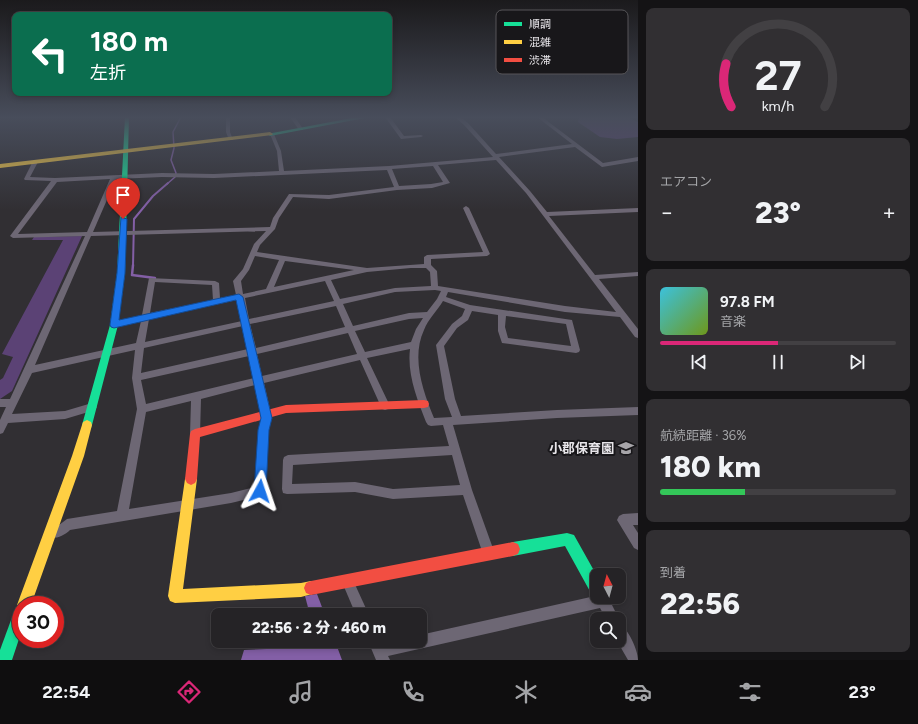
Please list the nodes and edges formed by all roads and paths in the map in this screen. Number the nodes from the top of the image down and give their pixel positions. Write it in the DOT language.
graph roads {
  1 [pos="146,148"];
  2 [pos="278,148"];
  3 [pos="488,148"];
  4 [pos="557,148"];
  5 [pos="580,148"];
  6 [pos="125,150"];
  7 [pos="496,157"];
  8 [pos="638,159"];
  9 [pos="35,162"];
  10 [pos="435,165"];
  11 [pos="0,166"];
  12 [pos="389,168"];
  13 [pos="282,173"];
  14 [pos="125,176"];
  15 [pos="114,177"];
  16 [pos="55,180"];
  17 [pos="397,188"];
  18 [pos="466,208"];
  19 [pos="638,210"];
  20 [pos="546,214"];
  21 [pos="272,229"];
  22 [pos="123,233"];
  23 [pos="90,234"];
  24 [pos="253,254"];
  25 [pos="284,258"];
  26 [pos="428,266"];
  27 [pos="366,270"];
  28 [pos="638,274"];
  29 [pos="594,277"];
  30 [pos="327,278"];
  31 [pos="435,288"];
  32 [pos="445,290"];
  33 [pos="269,291"];
  34 [pos="239,297"];
  35 [pos="442,298"];
  36 [pos="217,302"];
  37 [pos="338,303"];
  38 [pos="469,308"];
  39 [pos="502,313"];
  40 [pos="428,315"];
  41 [pos="623,315"];
  42 [pos="145,317"];
  43 [pos="246,323"];
  44 [pos="114,325"];
  45 [pos="349,330"];
  46 [pos="638,335"];
  47 [pos="140,345"];
  48 [pos="414,345"];
  49 [pos="253,351"];
  50 [pos="107,353"];
  51 [pos="361,356"];
  52 [pos="29,370"];
  53 [pos="136,378"];
  54 [pos="259,381"];
  55 [pos="196,396"];
  56 [pos="0,403"];
  57 [pos="12,403"];
  58 [pos="424,404"];
  59 [pos="385,406"];
  60 [pos="92,407"];
  61 [pos="142,409"];
  62 [pos="638,412"];
  63 [pos="266,413"];
  64 [pos="6,419"];
  65 [pos="458,421"];
  66 [pos="447,422"];
  67 [pos="0,430"];
  68 [pos="195,434"];
  69 [pos="455,450"];
  70 [pos="467,490"];
  71 [pos="188,504"];
  72 [pos="122,516"];
  73 [pos="638,519"];
  74 [pos="51,533"];
  75 [pos="638,544"];
  76 [pos="490,554"];
  77 [pos="590,578"];
  78 [pos="348,582"];
  79 [pos="27,596"];
  80 [pos="590,598"];
  81 [pos="360,608"];
  82 [pos="12,637"];
  83 [pos="626,644"];
  84 [pos="379,651"];
  85 [pos="4,660"];
  86 [pos="635,660"];
  1 -- 6 [label="main road"];
  2 -- 13 [label="street"];
  3 -- 7 [label="street"];
  4 -- 7 [label="street"];
  5 -- 8 [label="street"];
  6 -- 9 [label="main road"];
  6 -- 14 [label="main road"];
  7 -- 10 [label="street"];
  7 -- 20 [label="street"];
  9 -- 11 [label="main road"];
  9 -- 16 [label="street"];
  10 -- 12 [label="street"];
  10 -- 17 [label="street"];
  12 -- 13 [label="street"];
  12 -- 17 [label="street"];
  13 -- 14 [label="street"];
  14 -- 15 [label="street"];
  14 -- 22 [label="main road"];
  15 -- 16 [label="street"];
  15 -- 23 [label="street"];
  16 -- 23 [label="street"];
  17 -- 21 [label="street"];
  18 -- 26 [label="street"];
  19 -- 20 [label="street"];
  20 -- 29 [label="street"];
  21 -- 22 [label="street"];
  21 -- 24 [label="street"];
  22 -- 23 [label="street"];
  22 -- 44 [label="main road"];
  23 -- 52 [label="street"];
  24 -- 25 [label="street"];
  24 -- 34 [label="street"];
  25 -- 27 [label="street"];
  25 -- 33 [label="street"];
  26 -- 27 [label="street"];
  26 -- 31 [label="street"];
  27 -- 30 [label="street"];
  28 -- 29 [label="street"];
  29 -- 41 [label="street"];
  30 -- 33 [label="street"];
  30 -- 37 [label="street"];
  31 -- 32 [label="street"];
  31 -- 37 [label="street"];
  32 -- 35 [label="street"];
  32 -- 41 [label="street"];
  33 -- 34 [label="street"];
  34 -- 36 [label="street"];
  34 -- 43 [label="street"];
  35 -- 38 [label="street"];
  35 -- 40 [label="street"];
  36 -- 42 [label="street"];
  36 -- 42 [label="street"];
  37 -- 43 [label="street"];
  37 -- 45 [label="street"];
  38 -- 39 [label="street"];
  38 -- 65 [label="street"];
  39 -- 39 [label="street"];
  40 -- 45 [label="street"];
  40 -- 48 [label="street"];
  41 -- 46 [label="street"];
  42 -- 44 [label="street"];
  42 -- 47 [label="street"];
  43 -- 47 [label="street"];
  43 -- 49 [label="street"];
  44 -- 50 [label="main road"];
  45 -- 49 [label="street"];
  45 -- 51 [label="street"];
  47 -- 50 [label="street"];
  47 -- 53 [label="street"];
  48 -- 51 [label="street"];
  48 -- 58 [label="street"];
  49 -- 53 [label="street"];
  49 -- 54 [label="street"];
  50 -- 52 [label="street"];
  50 -- 60 [label="main road"];
  51 -- 54 [label="street"];
  51 -- 59 [label="street"];
  52 -- 57 [label="street"];
  53 -- 61 [label="street"];
  54 -- 55 [label="street"];
  54 -- 63 [label="street"];
  55 -- 61 [label="street"];
  55 -- 68 [label="street"];
  56 -- 57 [label="street"];
  57 -- 64 [label="street"];
  58 -- 59 [label="main road"];
  58 -- 66 [label="street"];
  59 -- 63 [label="main road"];
  60 -- 64 [label="street"];
  60 -- 74 [label="main road"];
  61 -- 72 [label="street"];
  62 -- 65 [label="street"];
  63 -- 68 [label="main road"];
  63 -- 71 [label="street"];
  64 -- 67 [label="street"];
  65 -- 66 [label="street"];
  66 -- 69 [label="street"];
  68 -- 71 [label="main road"];
  69 -- 70 [label="street"];
  69 -- 70 [label="street"];
  70 -- 76 [label="street"];
  71 -- 72 [label="street"];
  71 -- 78 [label="main road"];
  72 -- 74 [label="street"];
  73 -- 75 [label="street"];
  74 -- 79 [label="main road"];
  76 -- 77 [label="main road"];
  76 -- 78 [label="main road"];
  78 -- 81 [label="street"];
  80 -- 84 [label="street"];
  82 -- 85 [label="main road"];
  83 -- 86 [label="street"];
}
